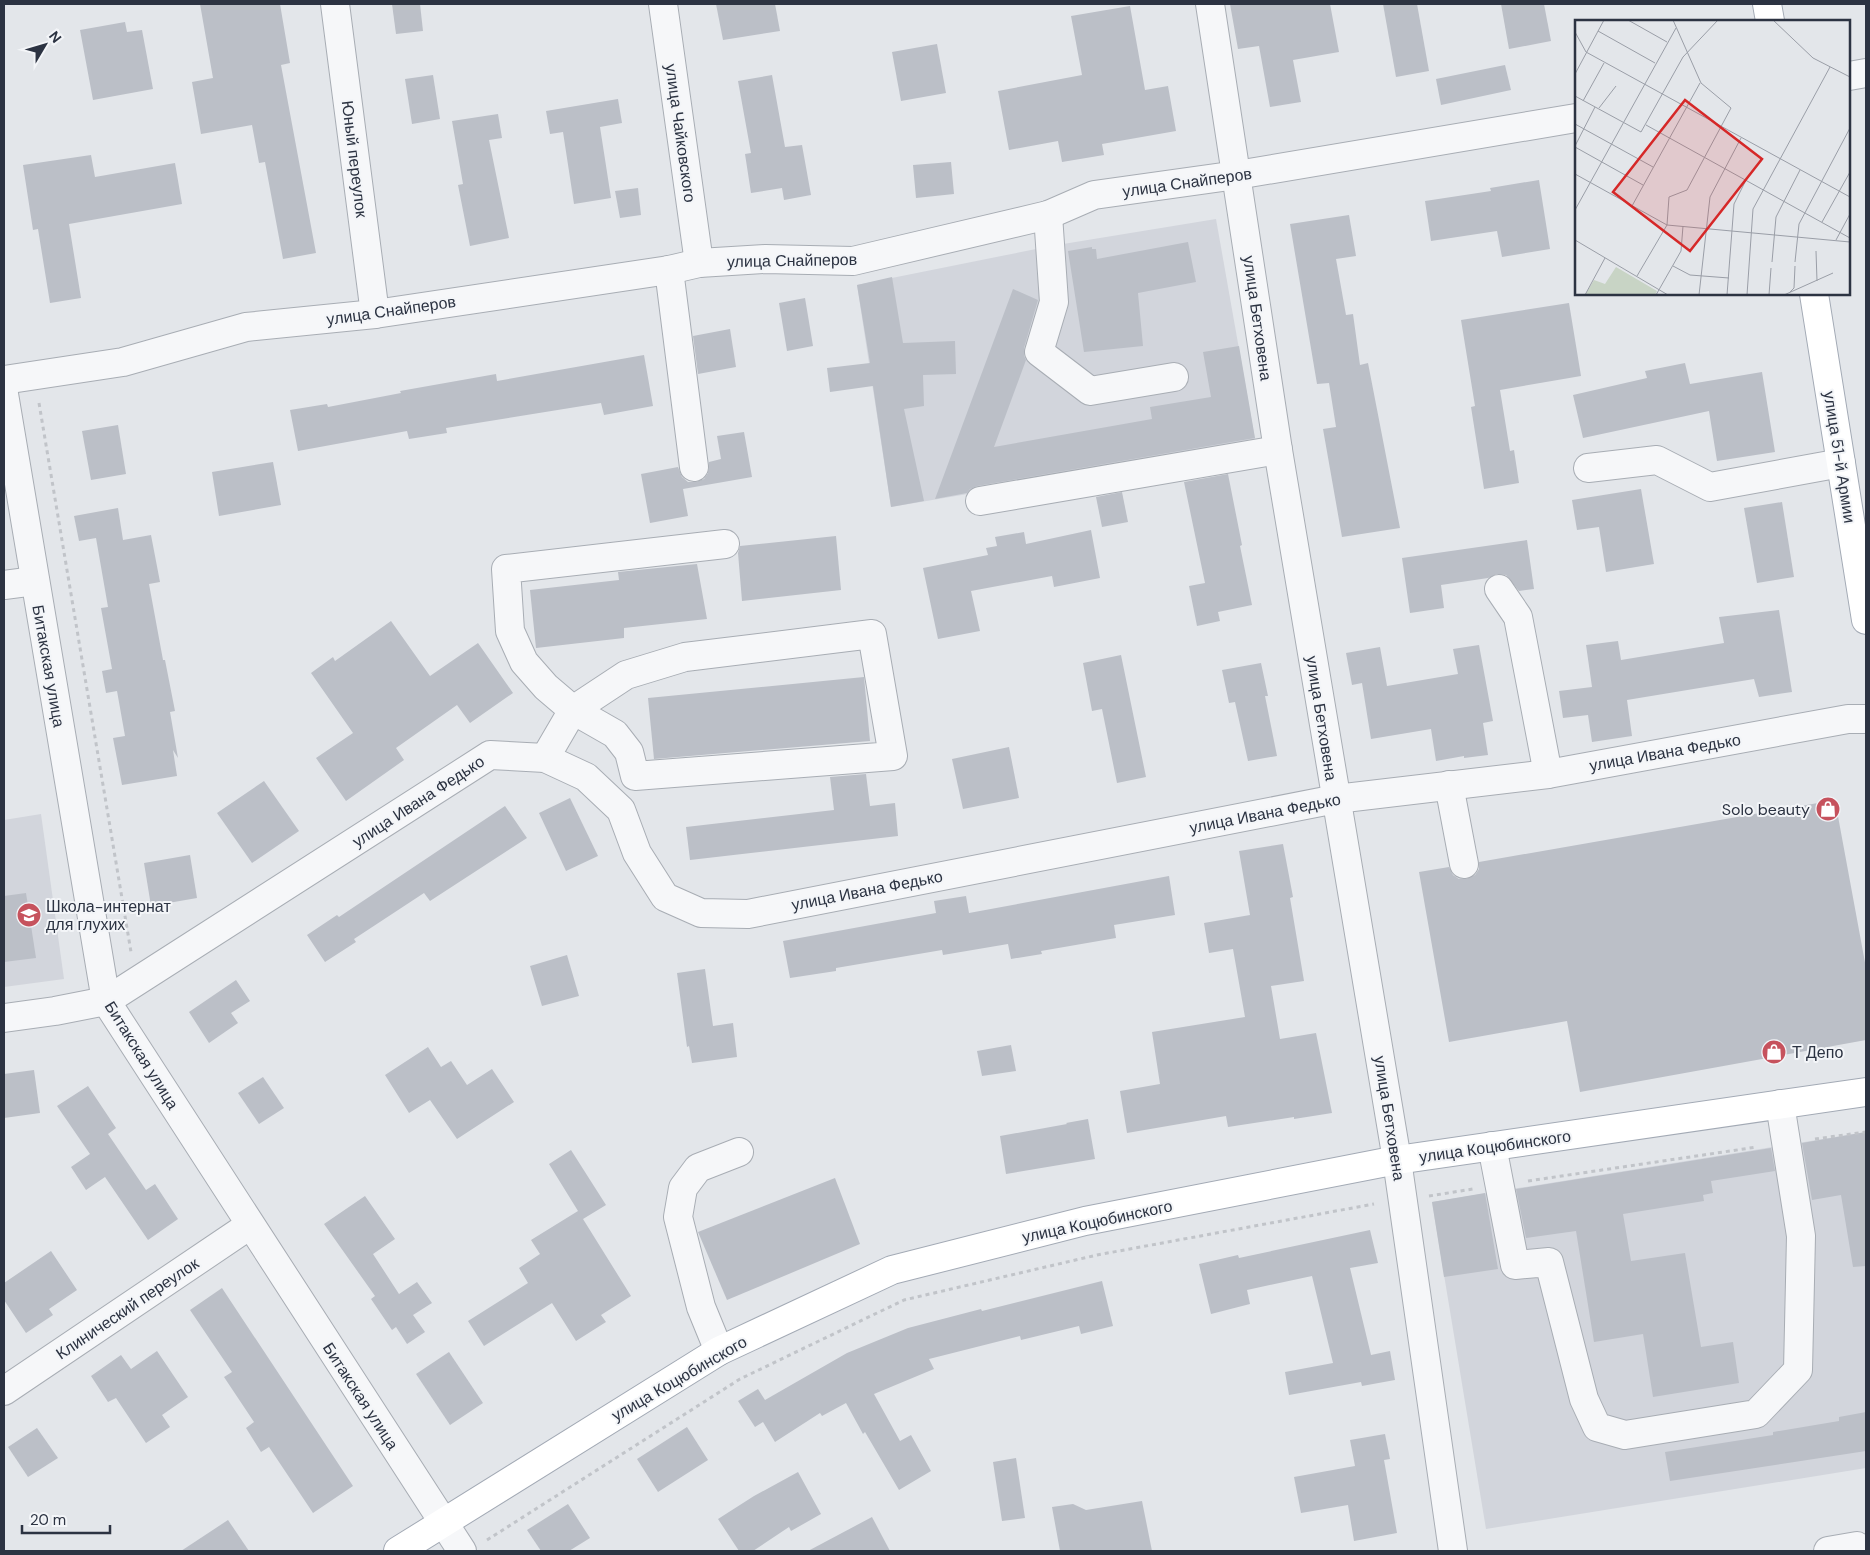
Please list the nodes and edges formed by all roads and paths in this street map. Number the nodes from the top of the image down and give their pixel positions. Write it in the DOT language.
graph roads {
  1 [pos="334,4"];
  2 [pos="664,4"];
  3 [pos="1210,4"];
  4 [pos="1767,4"];
  5 [pos="1770,20"];
  6 [pos="1866,73"];
  7 [pos="1850,76"];
  8 [pos="1575,118"];
  9 [pos="1237,176"];
  10 [pos="1048,215"];
  11 [pos="699,262"];
  12 [pos="669,270"];
  13 [pos="1814,295"];
  14 [pos="375,314"];
  15 [pos="34,376"];
  16 [pos="1174,377"];
  17 [pos="4,380"];
  18 [pos="4,394"];
  19 [pos="1278,450"];
  20 [pos="1841,463"];
  21 [pos="694,467"];
  22 [pos="1588,468"];
  23 [pos="980,501"];
  24 [pos="725,544"];
  25 [pos="35,581"];
  26 [pos="4,585"];
  27 [pos="1499,589"];
  28 [pos="1866,620"];
  29 [pos="573,710"];
  30 [pos="1866,719"];
  31 [pos="545,758"];
  32 [pos="1548,774"];
  33 [pos="1449,785"];
  34 [pos="1336,799"];
  35 [pos="1464,864"];
  36 [pos="136,982"];
  37 [pos="106,1001"];
  38 [pos="4,1018"];
  39 [pos="1866,1092"];
  40 [pos="1780,1104"];
  41 [pos="1866,1132"];
  42 [pos="1787,1143"];
  43 [pos="1492,1146"];
  44 [pos="739,1152"];
  45 [pos="1397,1160"];
  46 [pos="1499,1185"];
  47 [pos="1403,1200"];
  48 [pos="250,1226"];
  49 [pos="719,1351"];
  50 [pos="4,1391"];
  51 [pos="442,1522"];
  52 [pos="486,1541"];
  53 [pos="398,1551"];
  54 [pos="462,1551"];
  55 [pos="1453,1551"];
  56 [pos="1828,1551"];
  57 [pos="1858,1551"];
  1 -- 14 [label="street, Юный переулок"];
  2 -- 11 [label="street, улица Чайковского"];
  3 -- 9 [label="street, улица Бетховена"];
  4 -- 5 [label="main road"];
  6 -- 7 [label="street"];
  8 -- 9 [label="street, улица Снайперов"];
  9 -- 10 [label="street, улица Снайперов"];
  9 -- 19 [label="street, улица Бетховена"];
  10 -- 11 [label="street, улица Снайперов"];
  10 -- 16 [label="street"];
  11 -- 12 [label="street, улица Снайперов"];
  12 -- 14 [label="street, улица Снайперов"];
  12 -- 21 [label="street"];
  13 -- 20 [label="main road, улица 51-й Армии"];
  14 -- 15 [label="street, улица Снайперов"];
  15 -- 17 [label="street, улица Снайперов"];
  15 -- 36 [label="path"];
  18 -- 25 [label="street, Битакская улица"];
  19 -- 23 [label="street"];
  19 -- 34 [label="street, улица Бетховена"];
  20 -- 22 [label="street"];
  20 -- 28 [label="main road, улица 51-й Армии"];
  24 -- 29 [label="street"];
  25 -- 26 [label="street"];
  25 -- 37 [label="street, Битакская улица"];
  27 -- 32 [label="street"];
  29 -- 29 [label="street"];
  29 -- 31 [label="street"];
  30 -- 32 [label="street, улица Ивана Федько"];
  31 -- 34 [label="street, улица Ивана Федько"];
  31 -- 36 [label="street, улица Ивана Федько"];
  32 -- 33 [label="street, улица Ивана Федько"];
  33 -- 34 [label="street, улица Ивана Федько"];
  33 -- 35 [label="street"];
  34 -- 45 [label="street, улица Бетховена"];
  36 -- 37 [label="street, улица Ивана Федько"];
  37 -- 38 [label="street, улица Ивана Федько"];
  37 -- 48 [label="street, Битакская улица"];
  39 -- 40 [label="main road, улица Коцюбинского"];
  40 -- 42 [label="street"];
  40 -- 43 [label="main road, улица Коцюбинского"];
  41 -- 42 [label="path"];
  42 -- 46 [label="path"];
  42 -- 46 [label="street"];
  43 -- 45 [label="main road, улица Коцюбинского"];
  43 -- 46 [label="street"];
  44 -- 49 [label="street"];
  45 -- 47 [label="street, улица Бетховена"];
  45 -- 49 [label="main road, улица Коцюбинского"];
  46 -- 47 [label="path"];
  47 -- 52 [label="path"];
  47 -- 55 [label="street, улица Бетховена"];
  48 -- 50 [label="street, Клинический переулок"];
  48 -- 51 [label="street, Битакская улица"];
  49 -- 51 [label="main road, улица Коцюбинского"];
  51 -- 53 [label="main road, улица Коцюбинского"];
  51 -- 54 [label="street, Битакская улица"];
  56 -- 57 [label="street"];
}
